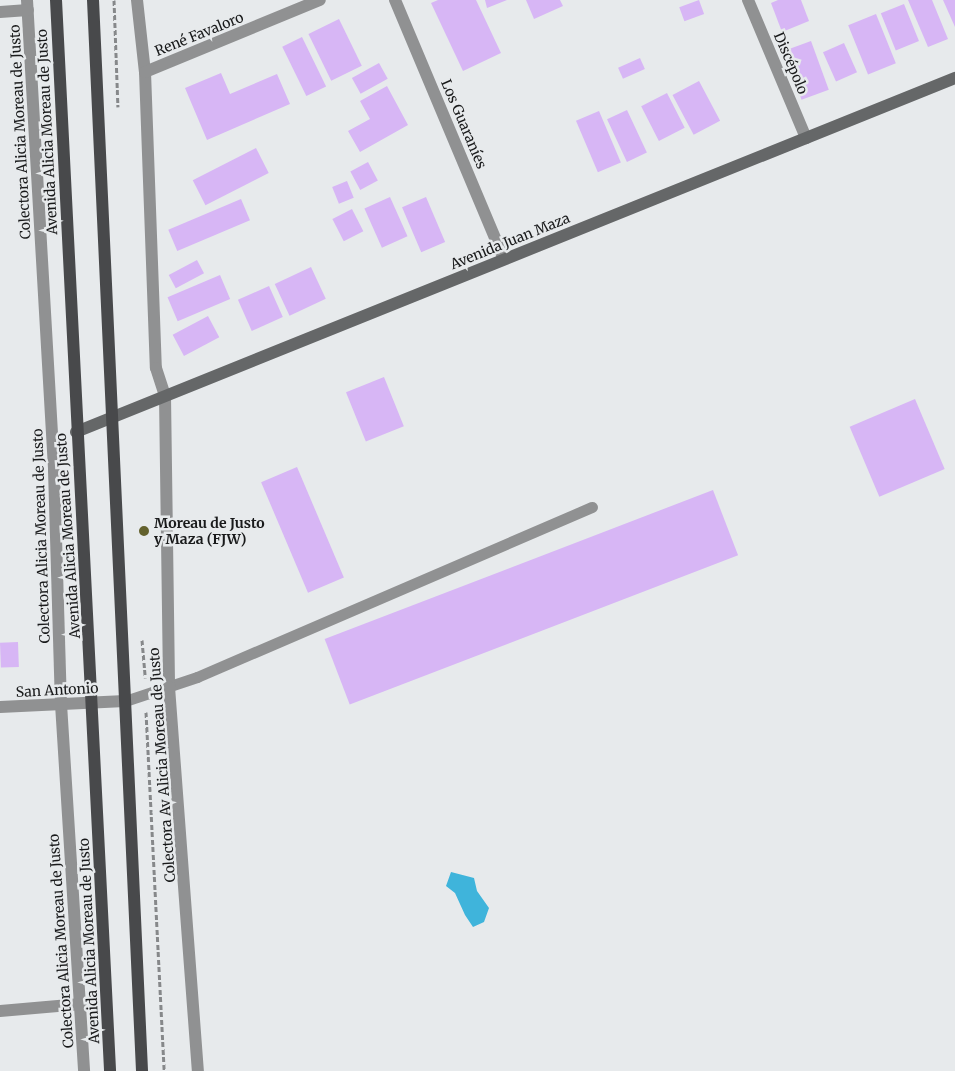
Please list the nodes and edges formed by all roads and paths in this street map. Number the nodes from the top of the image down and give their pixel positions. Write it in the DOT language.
graph roads {
  1 [pos="56,0"];
  2 [pos="92,0"];
  3 [pos="137,0"];
  4 [pos="320,0"];
  5 [pos="395,0"];
  6 [pos="748,0"];
  7 [pos="28,5"];
  8 [pos="0,12"];
  9 [pos="145,72"];
  10 [pos="955,78"];
  11 [pos="806,138"];
  12 [pos="504,259"];
  13 [pos="165,396"];
  14 [pos="112,417"];
  15 [pos="76,432"];
  16 [pos="592,507"];
  17 [pos="169,687"];
  18 [pos="120,701"];
  19 [pos="61,704"];
  20 [pos="93,704"];
  21 [pos="0,707"];
  22 [pos="173,741"];
  23 [pos="127,744"];
  24 [pos="81,1004"];
  25 [pos="0,1011"];
  26 [pos="84,1071"];
  27 [pos="110,1071"];
  28 [pos="142,1071"];
  29 [pos="198,1071"];
  1 -- 15 [label="main road, Avenida Alicia Moreau de Justo"];
  2 -- 14 [label="main road"];
  3 -- 9 [label="street"];
  4 -- 9 [label="street, René Favaloro"];
  5 -- 12 [label="street, Los Guaraníes"];
  6 -- 11 [label="street, Discépolo"];
  7 -- 8 [label="street"];
  7 -- 19 [label="street, Colectora Alicia Moreau de Justo"];
  9 -- 13 [label="street"];
  10 -- 11 [label="main road, Avenida Juan Maza"];
  11 -- 12 [label="main road, Avenida Juan Maza"];
  12 -- 13 [label="main road, Avenida Juan Maza"];
  13 -- 14 [label="main road, Avenida Juan Maza"];
  13 -- 17 [label="street, Colectora Av Alicia Moreau de Justo"];
  14 -- 15 [label="main road, Avenida Juan Maza"];
  14 -- 18 [label="main road"];
  15 -- 20 [label="main road, Avenida Alicia Moreau de Justo"];
  16 -- 17 [label="lane"];
  17 -- 18 [label="lane"];
  17 -- 22 [label="street, Colectora Av Alicia Moreau de Justo"];
  18 -- 20 [label="street, San Antonio"];
  18 -- 23 [label="main road"];
  19 -- 20 [label="street, San Antonio"];
  19 -- 21 [label="street, San Antonio"];
  19 -- 24 [label="street, Colectora Alicia Moreau de Justo"];
  20 -- 27 [label="main road, Avenida Alicia Moreau de Justo"];
  22 -- 23 [label="path"];
  22 -- 29 [label="street, Colectora Av Alicia Moreau de Justo"];
  23 -- 28 [label="main road"];
  24 -- 25 [label="street"];
  24 -- 26 [label="street, Colectora Alicia Moreau de Justo"];
}
